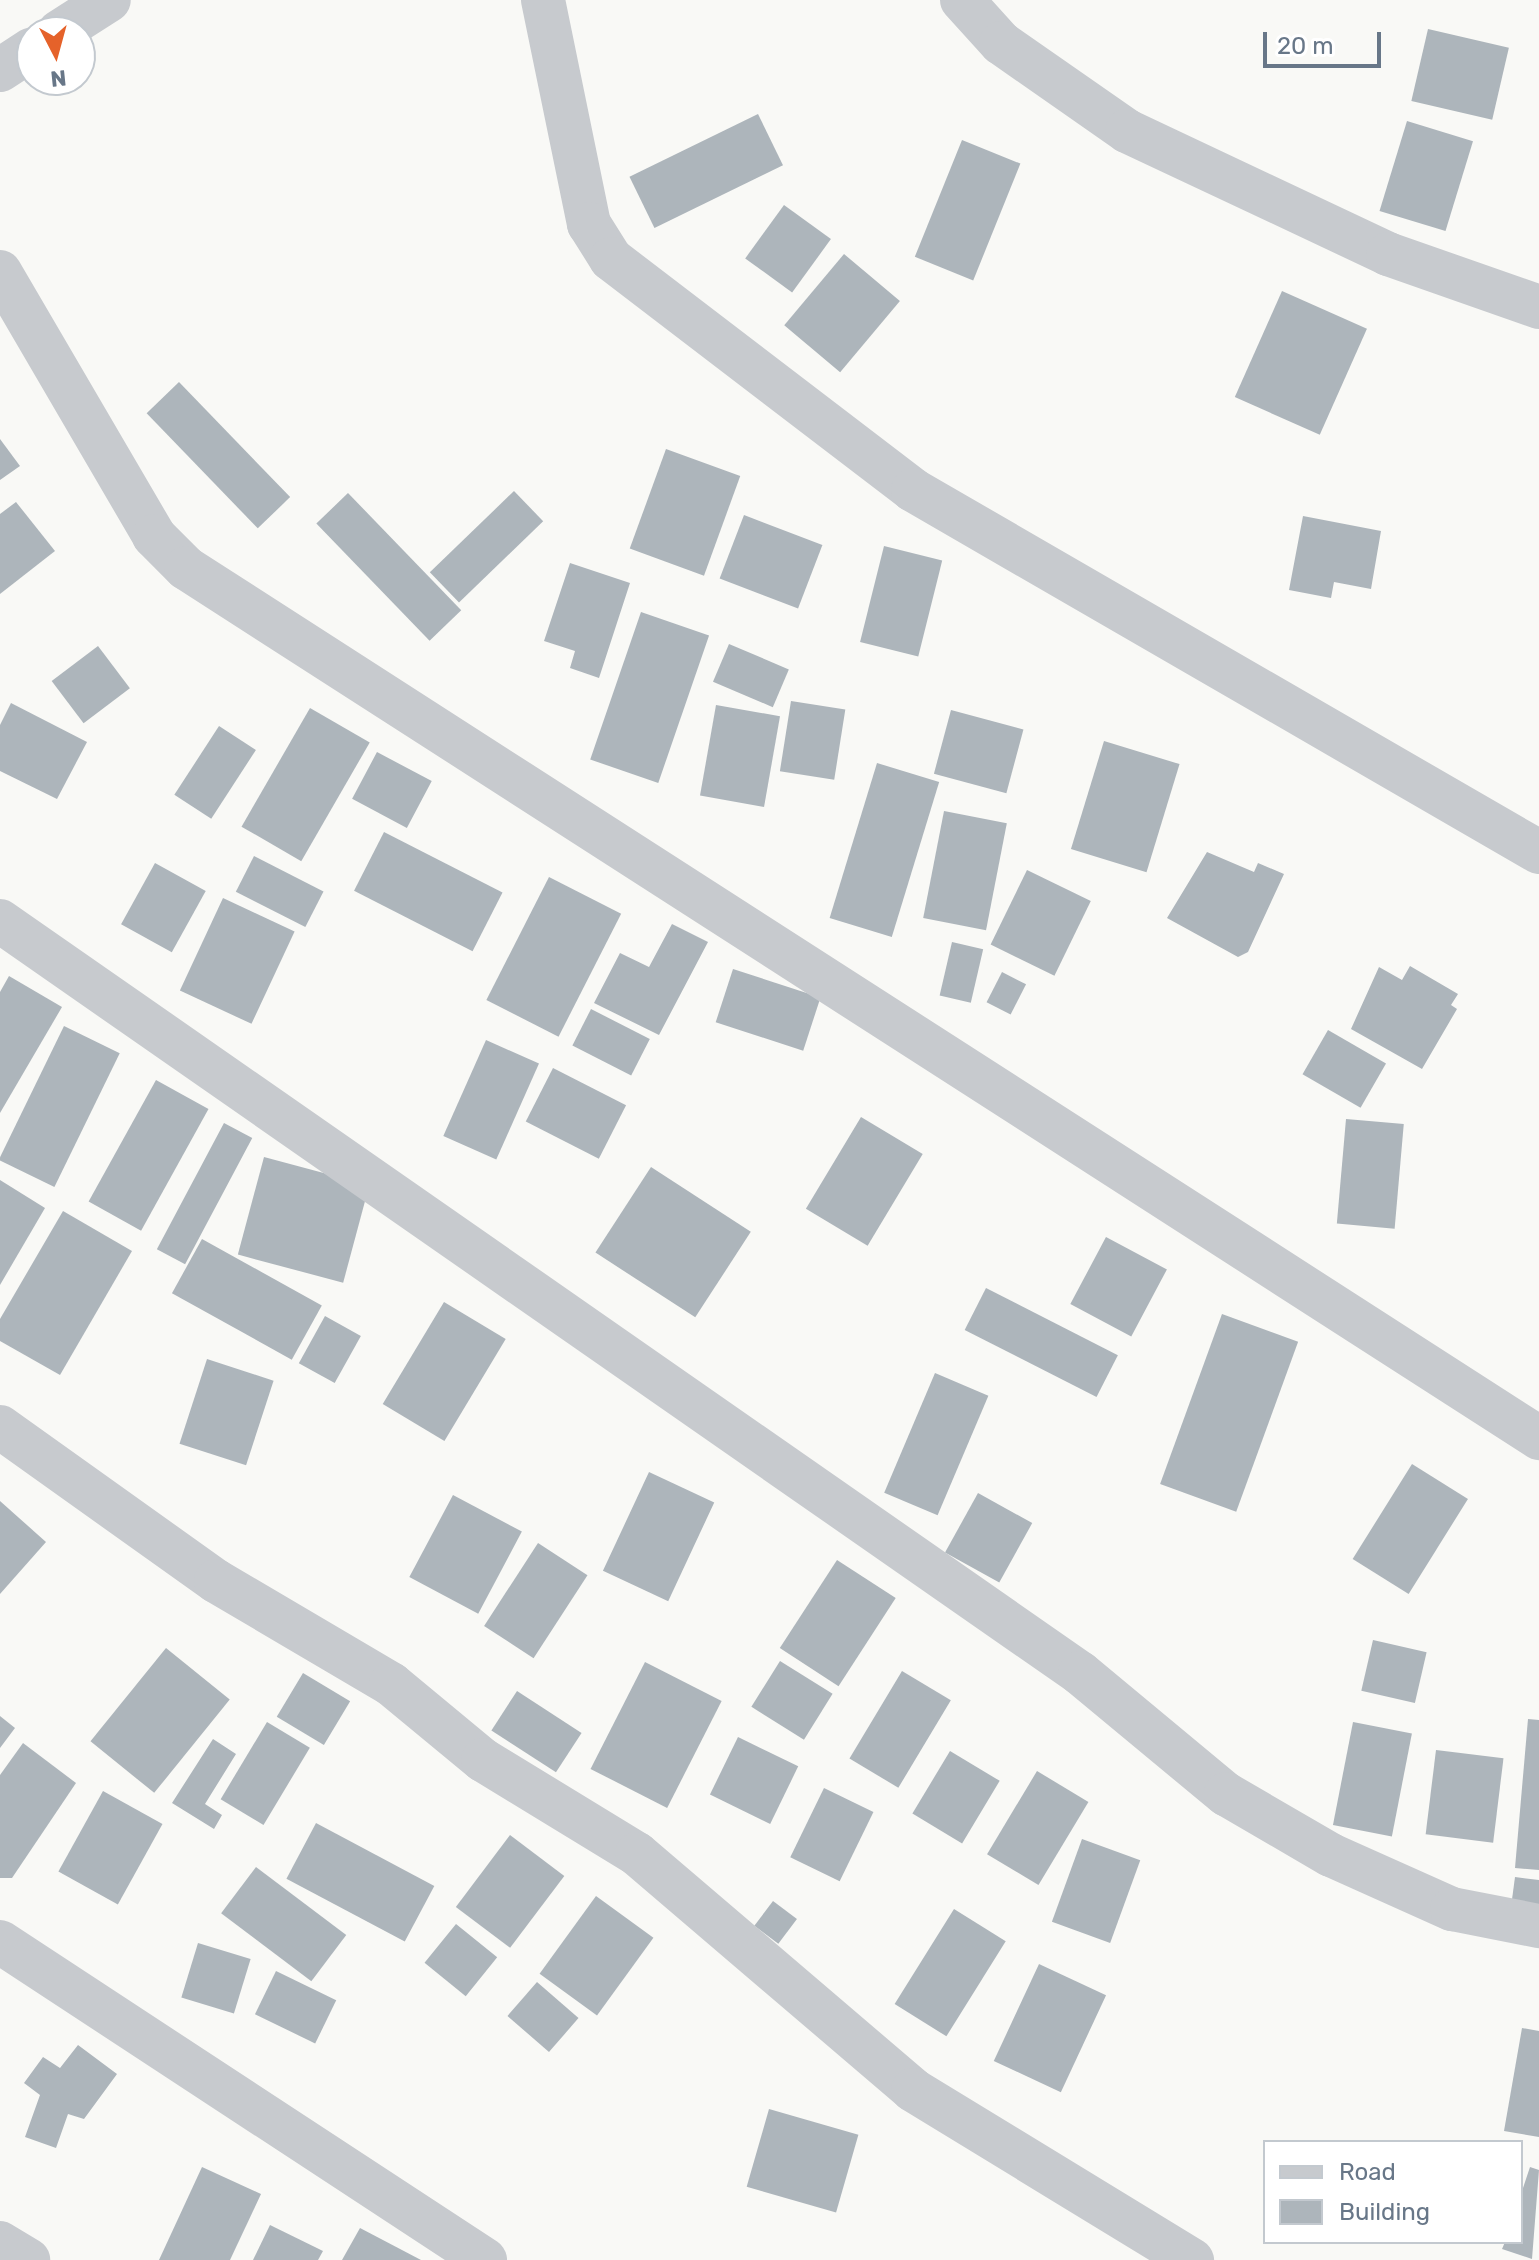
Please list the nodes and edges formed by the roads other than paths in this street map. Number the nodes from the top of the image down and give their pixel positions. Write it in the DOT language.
graph roads {
  1 [pos="109,0"];
  2 [pos="543,0"];
  3 [pos="962,0"];
  4 [pos="84,16"];
  5 [pos="0,272"];
  6 [pos="1539,307"];
  7 [pos="1539,852"];
  8 [pos="0,921"];
  9 [pos="0,1427"];
  10 [pos="1539,1438"];
  11 [pos="1539,1926"];
  12 [pos="0,1942"];
  13 [pos="0,2243"];
  14 [pos="28,2260"];
  15 [pos="485,2260"];
  16 [pos="1192,2260"];
  1 -- 4 [label="street"];
  2 -- 7 [label="street"];
  3 -- 6 [label="street"];
  5 -- 10 [label="street"];
  8 -- 11 [label="street"];
  9 -- 16 [label="street"];
  12 -- 15 [label="street"];
  13 -- 14 [label="street"];
}
